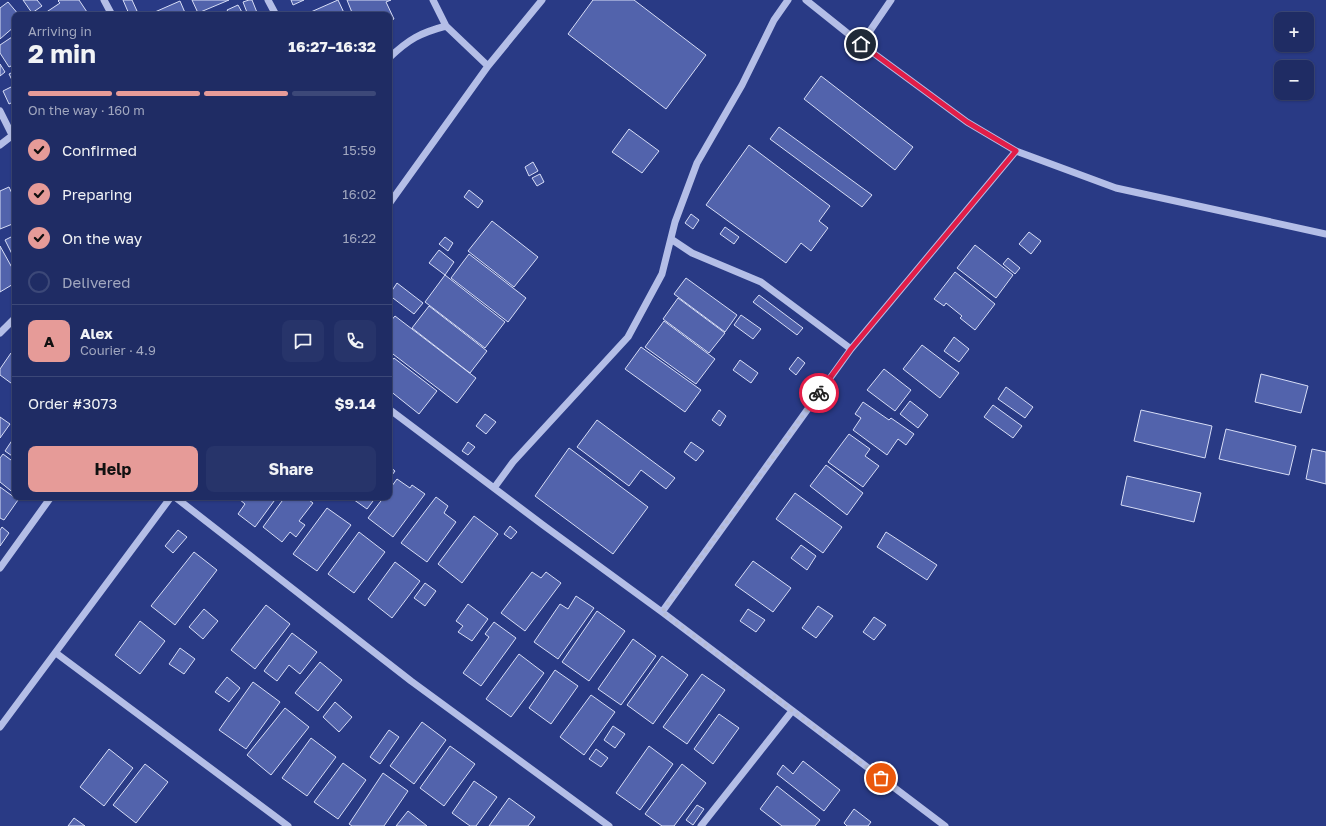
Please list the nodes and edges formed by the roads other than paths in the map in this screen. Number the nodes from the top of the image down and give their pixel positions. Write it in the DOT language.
graph roads {
  1 [pos="104,0"];
  2 [pos="268,0"];
  3 [pos="433,0"];
  4 [pos="542,0"];
  5 [pos="788,0"];
  6 [pos="806,0"];
  7 [pos="891,0"];
  8 [pos="110,12"];
  9 [pos="274,12"];
  10 [pos="446,26"];
  11 [pos="861,44"];
  12 [pos="392,55"];
  13 [pos="488,66"];
  14 [pos="0,111"];
  15 [pos="12,134"];
  16 [pos="12,139"];
  17 [pos="0,145"];
  18 [pos="1016,151"];
  19 [pos="392,200"];
  20 [pos="1326,234"];
  21 [pos="671,239"];
  22 [pos="12,321"];
  23 [pos="0,334"];
  24 [pos="851,349"];
  25 [pos="392,411"];
  26 [pos="494,488"];
  27 [pos="49,500"];
  28 [pos="169,500"];
  29 [pos="179,500"];
  30 [pos="0,568"];
  31 [pos="662,612"];
  32 [pos="56,653"];
  33 [pos="792,711"];
  34 [pos="0,727"];
  35 [pos="288,826"];
  36 [pos="609,826"];
  37 [pos="701,826"];
  38 [pos="945,826"];
  1 -- 8 [label="street"];
  2 -- 9 [label="street"];
  3 -- 10 [label="street"];
  4 -- 13 [label="street"];
  5 -- 21 [label="street"];
  6 -- 11 [label="street"];
  7 -- 11 [label="street"];
  10 -- 12 [label="street"];
  10 -- 13 [label="street"];
  11 -- 18 [label="street"];
  13 -- 19 [label="street"];
  14 -- 15 [label="street"];
  16 -- 17 [label="street"];
  18 -- 20 [label="street"];
  18 -- 24 [label="street"];
  21 -- 24 [label="street"];
  21 -- 26 [label="street"];
  22 -- 23 [label="street"];
  24 -- 31 [label="street"];
  25 -- 26 [label="street"];
  26 -- 31 [label="street"];
  27 -- 30 [label="street"];
  28 -- 32 [label="street"];
  29 -- 36 [label="street"];
  31 -- 33 [label="street"];
  32 -- 34 [label="street"];
  32 -- 35 [label="street"];
  33 -- 37 [label="street"];
  33 -- 38 [label="street"];
}
